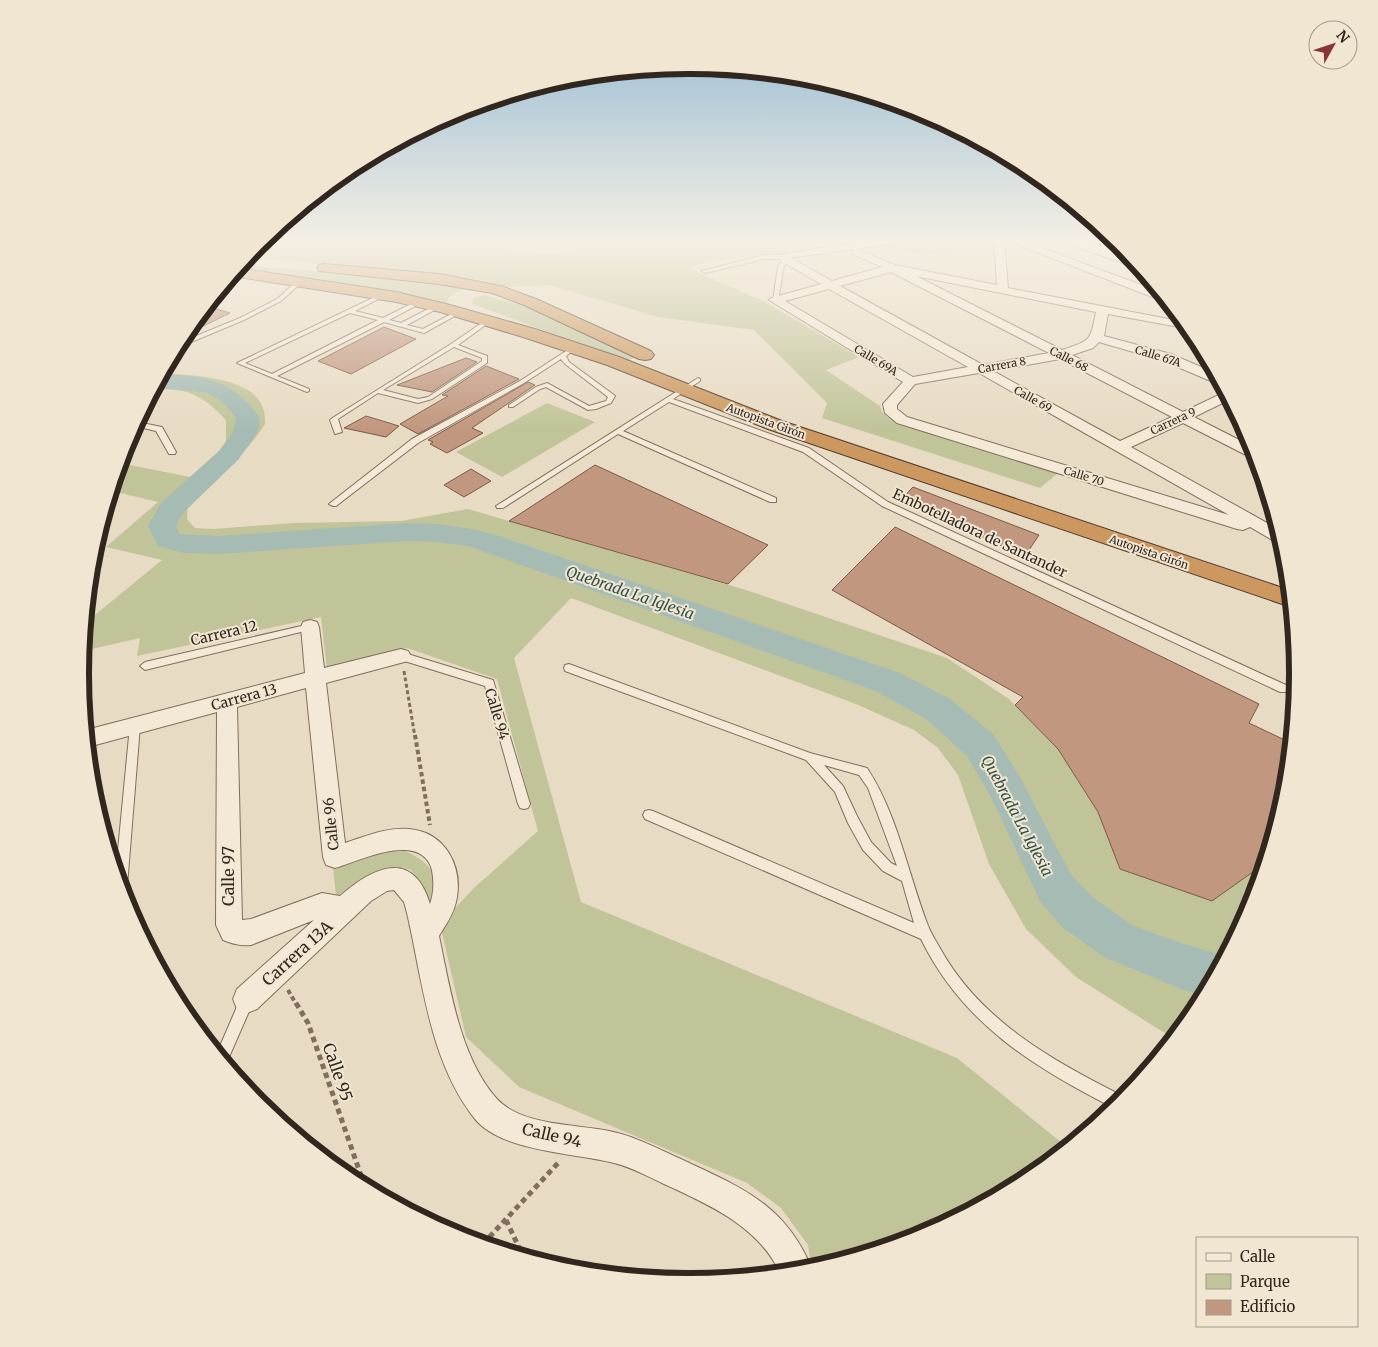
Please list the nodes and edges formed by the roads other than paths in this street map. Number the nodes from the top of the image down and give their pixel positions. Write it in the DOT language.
graph roads {
  1 [pos="271,304"];
  2 [pos="364,304"];
  3 [pos="429,304"];
  4 [pos="464,304"];
  5 [pos="533,304"];
  6 [pos="781,304"];
  7 [pos="864,304"];
  8 [pos="962,304"];
  9 [pos="1080,304"];
  10 [pos="1103,308"];
  11 [pos="350,310"];
  12 [pos="459,312"];
  13 [pos="383,320"];
  14 [pos="488,320"];
  15 [pos="1176,324"];
  16 [pos="402,325"];
  17 [pos="1097,338"];
  18 [pos="189,341"];
  19 [pos="453,345"];
  20 [pos="569,352"];
  21 [pos="1061,355"];
  22 [pos="980,369"];
  23 [pos="1209,375"];
  24 [pos="272,376"];
  25 [pos="911,381"];
  26 [pos="683,389"];
  27 [pos="307,390"];
  28 [pos="377,391"];
  29 [pos="1222,399"];
  30 [pos="511,406"];
  31 [pos="1183,417"];
  32 [pos="143,426"];
  33 [pos="618,431"];
  34 [pos="338,432"];
  35 [pos="1120,447"];
  36 [pos="1245,449"];
  37 [pos="172,452"];
  38 [pos="772,500"];
  39 [pos="332,504"];
  40 [pos="500,506"];
  41 [pos="1271,532"];
  42 [pos="1272,534"];
  43 [pos="1281,578"];
  44 [pos="1284,597"];
  45 [pos="310,627"];
  46 [pos="401,656"];
  47 [pos="145,666"];
  48 [pos="569,668"];
  49 [pos="316,678"];
  50 [pos="1284,689"];
  51 [pos="227,701"];
  52 [pos="135,726"];
  53 [pos="93,737"];
  54 [pos="809,757"];
  55 [pos="524,804"];
  56 [pos="649,816"];
  57 [pos="122,870"];
  58 [pos="906,876"];
  59 [pos="401,879"];
  60 [pos="343,911"];
  61 [pos="426,933"];
  62 [pos="925,934"];
  63 [pos="247,999"];
  64 [pos="224,1053"];
  65 [pos="1112,1099"];
  66 [pos="792,1264"];
  1 -- 18 [label="lane"];
  2 -- 11 [label="lane"];
  3 -- 12 [label="highway, Autopista Girón"];
  3 -- 13 [label="lane"];
  3 -- 16 [label="lane"];
  4 -- 14 [label="highway"];
  5 -- 26 [label="highway, Autopista Girón"];
  6 -- 25 [label="street, Calle 69A"];
  7 -- 22 [label="street, Calle 69"];
  8 -- 21 [label="street, Calle 68"];
  9 -- 10 [label="street"];
  10 -- 15 [label="street"];
  10 -- 17 [label="street"];
  11 -- 13 [label="lane"];
  11 -- 24 [label="lane"];
  12 -- 14 [label="highway, Autopista Girón"];
  12 -- 16 [label="lane"];
  13 -- 16 [label="lane"];
  13 -- 24 [label="lane"];
  14 -- 19 [label="lane"];
  14 -- 20 [label="highway, Autopista Girón"];
  17 -- 21 [label="street, Carrera 8"];
  17 -- 23 [label="street, Calle 67A"];
  19 -- 28 [label="lane"];
  19 -- 28 [label="lane"];
  20 -- 26 [label="highway, Autopista Girón"];
  20 -- 30 [label="lane"];
  20 -- 39 [label="lane"];
  21 -- 22 [label="street, Carrera 8"];
  21 -- 31 [label="street, Calle 68"];
  22 -- 25 [label="street, Carrera 8"];
  22 -- 35 [label="street, Calle 69"];
  24 -- 27 [label="lane"];
  25 -- 42 [label="street, Calle 70"];
  26 -- 33 [label="lane"];
  26 -- 43 [label="highway, Autopista Girón"];
  26 -- 44 [label="highway, Autopista Girón"];
  26 -- 50 [label="lane, Embotelladora de Santander"];
  28 -- 34 [label="lane"];
  29 -- 31 [label="street, Carrera 9"];
  31 -- 35 [label="street, Carrera 9"];
  31 -- 36 [label="street, Calle 68"];
  32 -- 37 [label="lane"];
  33 -- 38 [label="lane"];
  33 -- 40 [label="lane"];
  35 -- 41 [label="street, Calle 69"];
  45 -- 47 [label="lane, Carrera 12"];
  45 -- 49 [label="street, Calle 96"];
  46 -- 49 [label="street, Carrera 13"];
  46 -- 55 [label="lane, Calle 94"];
  48 -- 54 [label="lane"];
  49 -- 51 [label="street, Carrera 13"];
  49 -- 61 [label="street, Calle 96"];
  51 -- 52 [label="street, Carrera 13"];
  51 -- 60 [label="street, Calle 97"];
  52 -- 53 [label="street, Carrera 13"];
  52 -- 57 [label="lane"];
  54 -- 58 [label="lane"];
  54 -- 58 [label="lane"];
  56 -- 62 [label="lane"];
  58 -- 62 [label="lane"];
  59 -- 60 [label="street, Carrera 13A"];
  59 -- 61 [label="street, Calle 94"];
  60 -- 63 [label="street, Carrera 13A"];
  61 -- 66 [label="street, Calle 94"];
  62 -- 65 [label="lane"];
  63 -- 64 [label="lane, Carrera 13A"];
}
